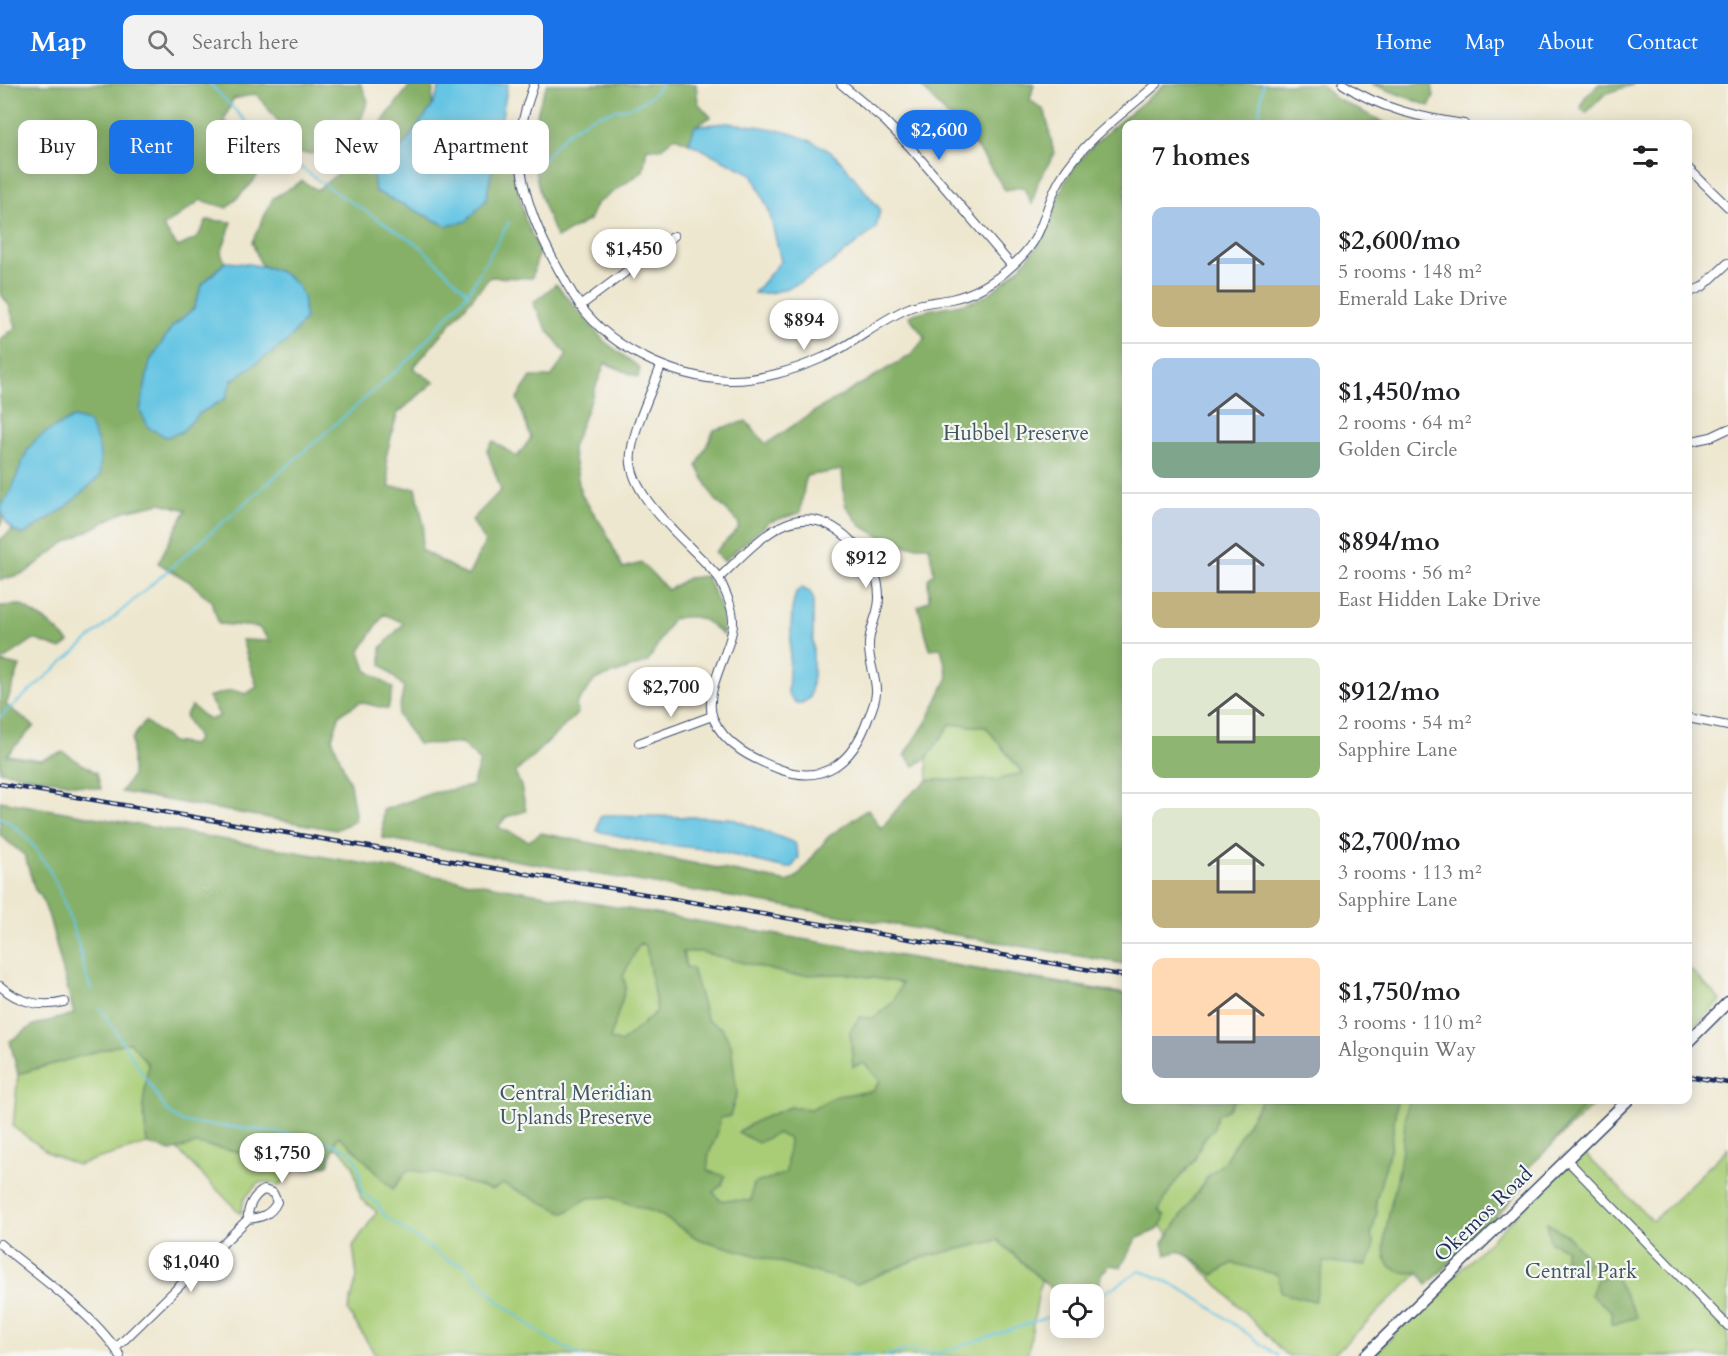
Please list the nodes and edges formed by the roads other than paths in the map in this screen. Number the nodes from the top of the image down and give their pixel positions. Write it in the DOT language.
graph roads {
  1 [pos="534,84"];
  2 [pos="841,84"];
  3 [pos="1157,84"];
  4 [pos="1344,84"];
  5 [pos="1444,120"];
  6 [pos="1692,172"];
  7 [pos="1728,207"];
  8 [pos="674,236"];
  9 [pos="1728,263"];
  10 [pos="1012,266"];
  11 [pos="1692,291"];
  12 [pos="580,306"];
  13 [pos="661,366"];
  14 [pos="1728,429"];
  15 [pos="1692,441"];
  16 [pos="719,578"];
  17 [pos="712,716"];
  18 [pos="1692,719"];
  19 [pos="1728,726"];
  20 [pos="639,743"];
  21 [pos="0,986"];
  22 [pos="64,1002"];
  23 [pos="1728,1002"];
  24 [pos="1692,1038"];
  25 [pos="1624,1104"];
  26 [pos="1567,1160"];
  27 [pos="248,1219"];
  28 [pos="0,1244"];
  29 [pos="1728,1326"];
  30 [pos="118,1352"];
  31 [pos="1365,1356"];
  1 -- 12 [label="street"];
  2 -- 10 [label="street"];
  3 -- 10 [label="street"];
  4 -- 5 [label="street"];
  6 -- 7 [label="street"];
  8 -- 12 [label="street"];
  9 -- 11 [label="street"];
  10 -- 13 [label="street"];
  12 -- 13 [label="street"];
  13 -- 16 [label="street"];
  14 -- 15 [label="street"];
  16 -- 17 [label="street"];
  16 -- 17 [label="street"];
  17 -- 20 [label="street"];
  18 -- 19 [label="street"];
  21 -- 22 [label="street"];
  23 -- 24 [label="street"];
  25 -- 26 [label="street, Okemos Road"];
  26 -- 29 [label="street"];
  26 -- 31 [label="street, Okemos Road"];
  27 -- 30 [label="street"];
  28 -- 30 [label="street"];
}
